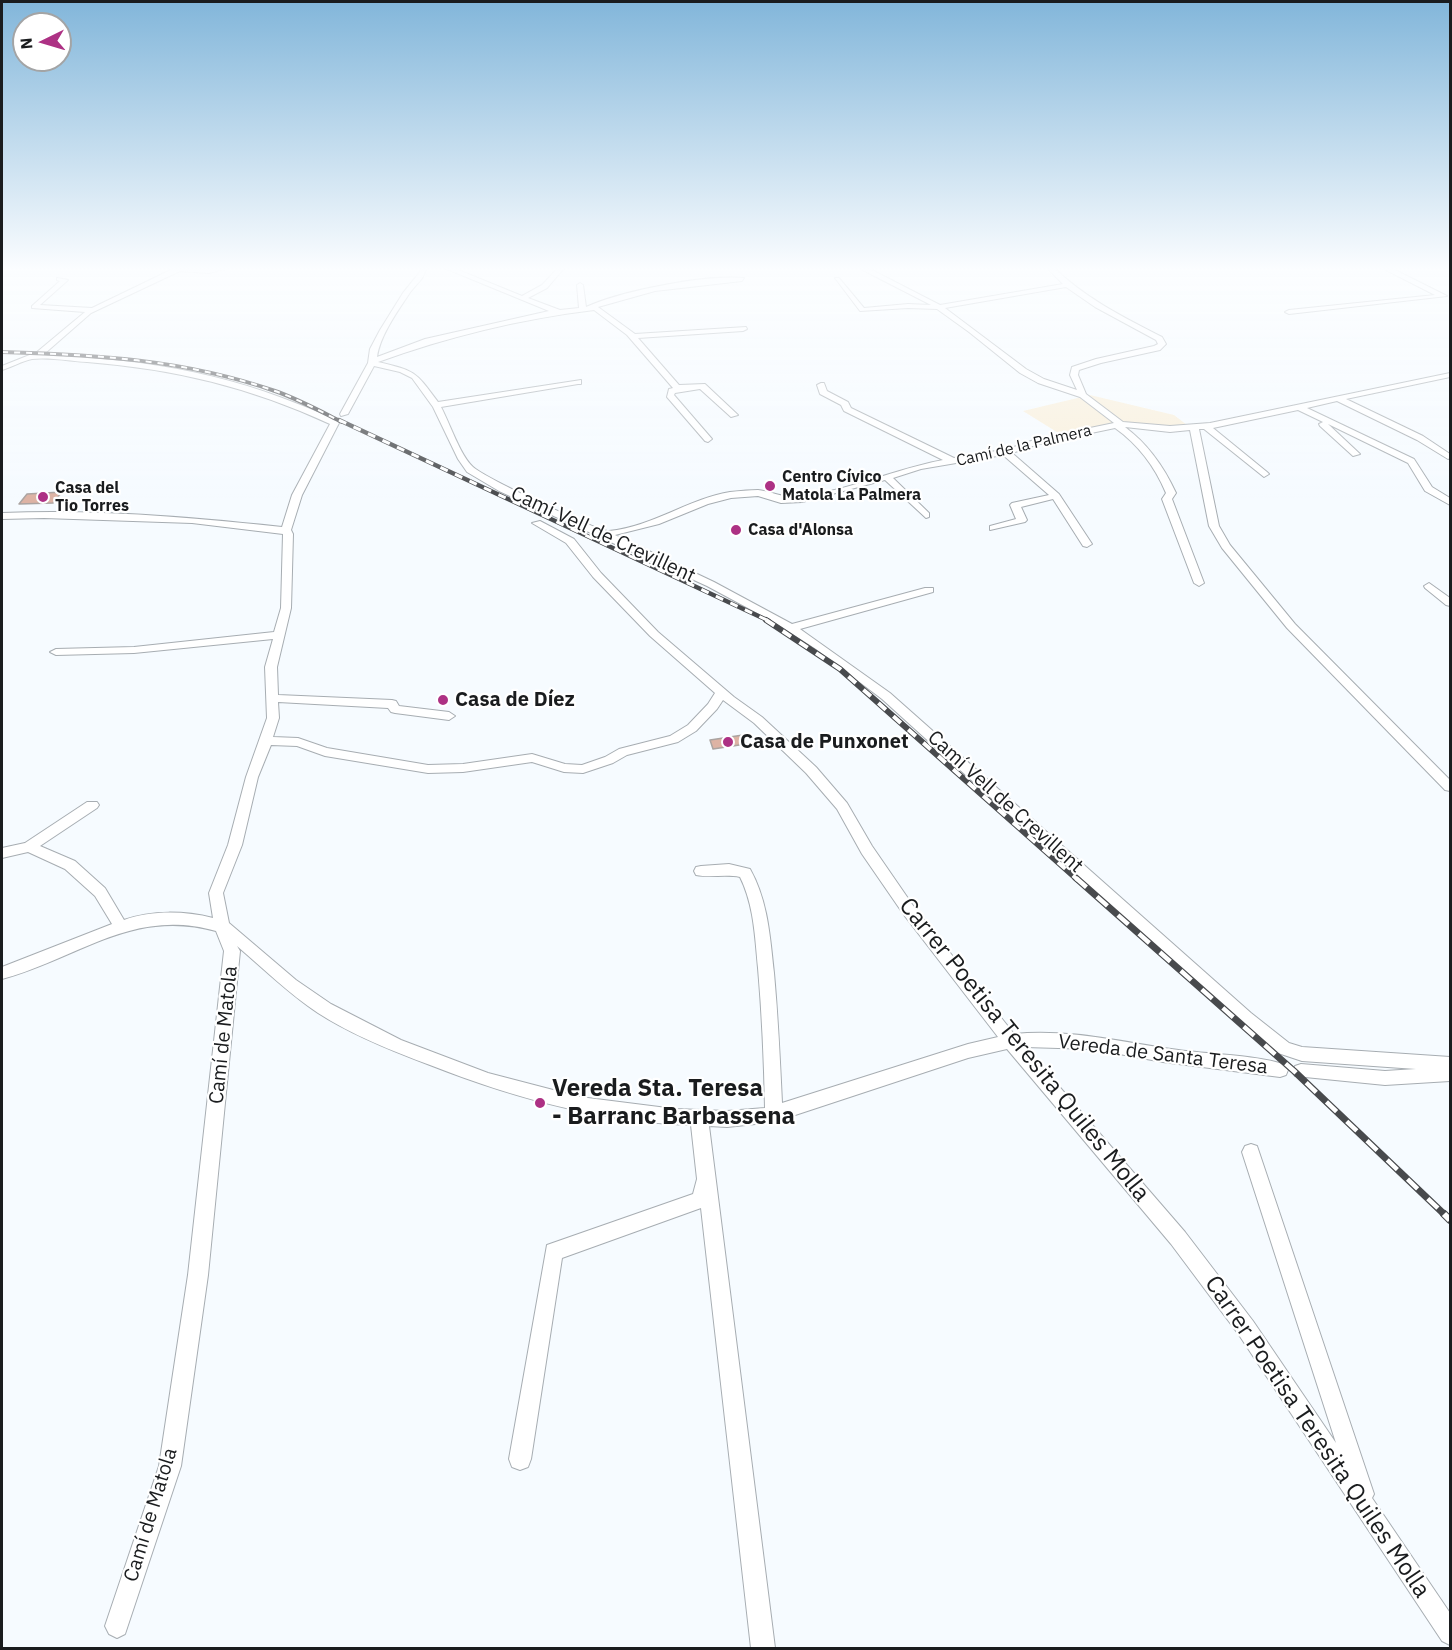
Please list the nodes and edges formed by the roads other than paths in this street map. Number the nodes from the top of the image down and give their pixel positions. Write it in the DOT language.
graph roads {
  1 [pos="52,344"];
  2 [pos="376,344"];
  3 [pos="420,344"];
  4 [pos="640,344"];
  5 [pos="988,344"];
  6 [pos="1162,344"];
  7 [pos="32,357"];
  8 [pos="372,362"];
  9 [pos="2,368"];
  10 [pos="1450,375"];
  11 [pos="578,382"];
  12 [pos="821,385"];
  13 [pos="681,389"];
  14 [pos="1083,395"];
  15 [pos="1339,399"];
  16 [pos="436,405"];
  17 [pos="1299,407"];
  18 [pos="1310,413"];
  19 [pos="734,415"];
  20 [pos="340,418"];
  21 [pos="1119,425"];
  22 [pos="1200,427"];
  23 [pos="708,440"];
  24 [pos="1005,452"];
  25 [pos="1356,454"];
  26 [pos="1448,456"];
  27 [pos="954,462"];
  28 [pos="1264,474"];
  29 [pos="886,476"];
  30 [pos="1056,496"];
  31 [pos="1450,502"];
  32 [pos="926,515"];
  33 [pos="2,516"];
  34 [pos="537,523"];
  35 [pos="993,528"];
  36 [pos="286,530"];
  37 [pos="604,535"];
  38 [pos="1087,544"];
  39 [pos="1199,583"];
  40 [pos="1429,586"];
  41 [pos="929,590"];
  42 [pos="1450,603"];
  43 [pos="790,628"];
  44 [pos="280,635"];
  45 [pos="56,652"];
  46 [pos="721,692"];
  47 [pos="272,698"];
  48 [pos="449,716"];
  49 [pos="266,741"];
  50 [pos="1450,787"];
  51 [pos="92,805"];
  52 [pos="29,847"];
  53 [pos="2,853"];
  54 [pos="701,871"];
  55 [pos="222,926"];
  56 [pos="121,927"];
  57 [pos="2,973"];
  58 [pos="1010,1041"];
  59 [pos="1450,1064"];
  60 [pos="1280,1070"];
  61 [pos="1301,1071"];
  62 [pos="1450,1074"];
  63 [pos="774,1114"];
  64 [pos="699,1118"];
  65 [pos="1251,1152"];
  66 [pos="706,1178"];
  67 [pos="520,1459"];
  68 [pos="1368,1510"];
  69 [pos="117,1626"];
  70 [pos="1450,1633"];
  71 [pos="763,1648"];
  1 -- 7 [label="street"];
  2 -- 8 [label="street"];
  3 -- 8 [label="street"];
  4 -- 13 [label="street"];
  5 -- 14 [label="street"];
  6 -- 14 [label="street, Camí de la Palmera"];
  7 -- 9 [label="street"];
  7 -- 20 [label="street"];
  8 -- 16 [label="street, Camí Vell de Crevillent"];
  8 -- 20 [label="street, Camí de Matola"];
  10 -- 15 [label="street, Camí de la Palmera"];
  11 -- 16 [label="street"];
  12 -- 27 [label="street"];
  13 -- 19 [label="street"];
  13 -- 23 [label="street"];
  14 -- 21 [label="street"];
  15 -- 17 [label="street, Camí de la Palmera"];
  15 -- 26 [label="street"];
  16 -- 37 [label="street, Camí Vell de Crevillent"];
  17 -- 18 [label="street"];
  17 -- 22 [label="street, Camí de la Palmera"];
  18 -- 25 [label="street"];
  18 -- 31 [label="street"];
  20 -- 36 [label="street, Camí de Matola"];
  21 -- 22 [label="street, Camí de la Palmera"];
  21 -- 24 [label="street, Camí de la Palmera"];
  21 -- 39 [label="street"];
  22 -- 28 [label="street"];
  22 -- 50 [label="street"];
  24 -- 27 [label="street, Camí de la Palmera"];
  24 -- 30 [label="street"];
  27 -- 29 [label="street, Camí de la Palmera"];
  29 -- 32 [label="street"];
  29 -- 37 [label="street, Camí de la Palmera"];
  30 -- 35 [label="street"];
  30 -- 38 [label="street"];
  33 -- 36 [label="street"];
  34 -- 46 [label="street, Carrer Poetisa Teresita Quiles Molla"];
  36 -- 44 [label="street, Camí de Matola"];
  37 -- 43 [label="street, Camí Vell de Crevillent"];
  40 -- 42 [label="street"];
  41 -- 43 [label="street"];
  43 -- 59 [label="street, Camí Vell de Crevillent"];
  44 -- 45 [label="street"];
  44 -- 47 [label="street, Camí de Matola"];
  46 -- 49 [label="street"];
  46 -- 58 [label="street, Carrer Poetisa Teresita Quiles Molla"];
  47 -- 48 [label="street"];
  47 -- 49 [label="street, Camí de Matola"];
  49 -- 55 [label="street, Camí de Matola"];
  51 -- 52 [label="street"];
  52 -- 53 [label="street"];
  52 -- 56 [label="street"];
  54 -- 63 [label="street"];
  55 -- 56 [label="street, Vereda de Santa Teresa"];
  55 -- 64 [label="street, Vereda de Santa Teresa"];
  55 -- 69 [label="street, Camí de Matola"];
  56 -- 57 [label="street, Vereda de Santa Teresa"];
  58 -- 60 [label="street, Vereda de Santa Teresa"];
  58 -- 63 [label="street, Vereda de Santa Teresa"];
  58 -- 68 [label="street, Carrer Poetisa Teresita Quiles Molla"];
  61 -- 62 [label="street"];
  63 -- 64 [label="street, Vereda de Santa Teresa"];
  64 -- 66 [label="street"];
  65 -- 68 [label="street"];
  66 -- 67 [label="street"];
  66 -- 71 [label="street"];
  68 -- 70 [label="street, Carrer Poetisa Teresita Quiles Molla"];
}
